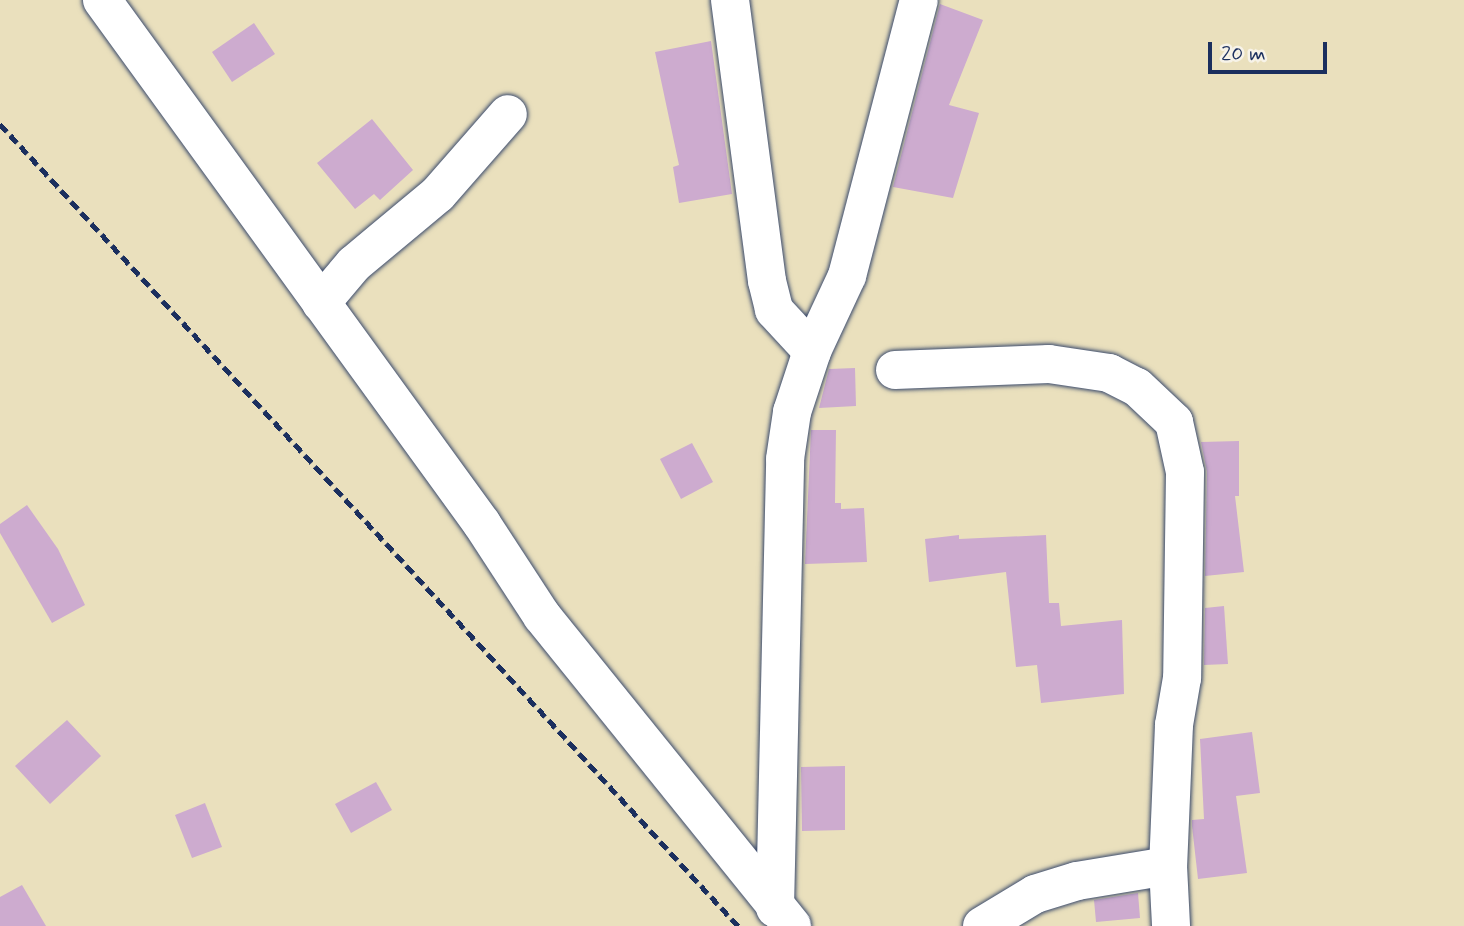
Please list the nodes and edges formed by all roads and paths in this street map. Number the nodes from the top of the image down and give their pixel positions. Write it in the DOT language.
graph roads {
  1 [pos="102,0"];
  2 [pos="730,0"];
  3 [pos="919,0"];
  4 [pos="508,114"];
  5 [pos="321,303"];
  6 [pos="811,351"];
  7 [pos="895,370"];
  8 [pos="1168,866"];
  9 [pos="783,917"];
  10 [pos="982,926"];
  11 [pos="1171,926"];
  1 -- 5 [label="street"];
  2 -- 6 [label="street"];
  3 -- 6 [label="street"];
  4 -- 5 [label="street"];
  5 -- 9 [label="street"];
  6 -- 9 [label="street"];
  7 -- 8 [label="street"];
  8 -- 10 [label="street"];
  8 -- 11 [label="street"];
}
